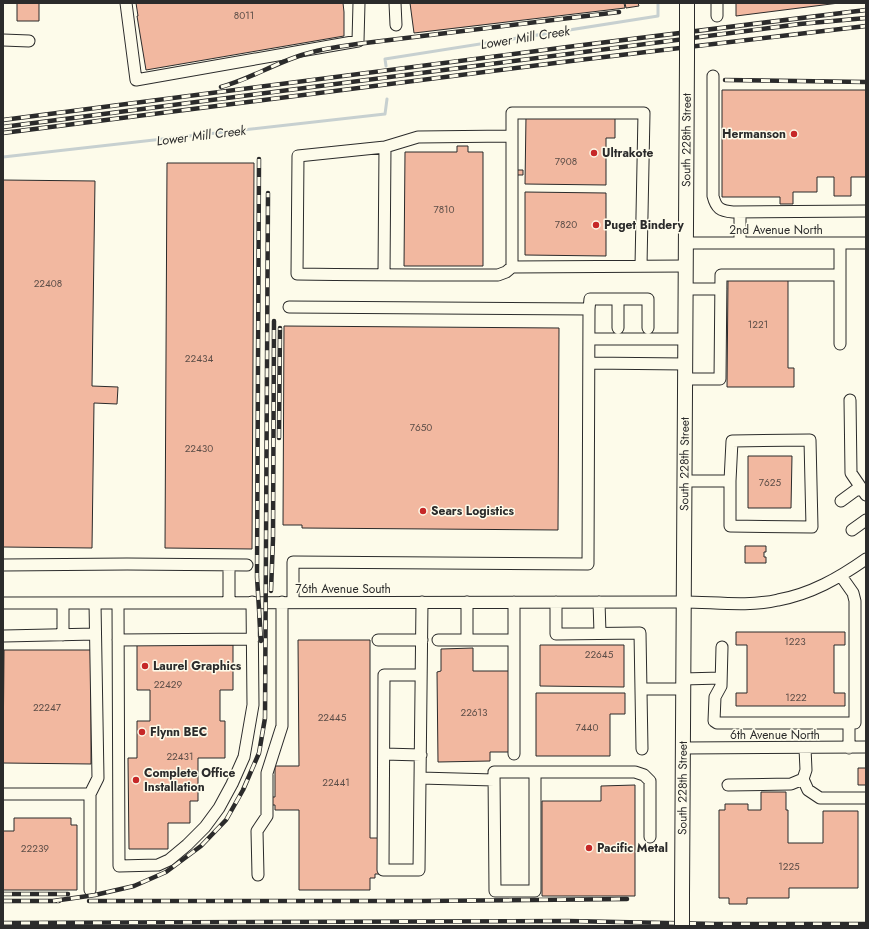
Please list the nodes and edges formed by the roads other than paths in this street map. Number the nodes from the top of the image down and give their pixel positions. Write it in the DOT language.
graph roads {
  1 [pos="126,3"];
  2 [pos="359,3"];
  3 [pos="394,3"];
  4 [pos="717,3"];
  5 [pos="687,9"];
  6 [pos="717,16"];
  7 [pos="396,25"];
  8 [pos="3,40"];
  9 [pos="28,41"];
  10 [pos="713,76"];
  11 [pos="512,136"];
  12 [pos="385,147"];
  13 [pos="866,211"];
  14 [pos="740,212"];
  15 [pos="866,242"];
  16 [pos="686,243"];
  17 [pos="740,243"];
  18 [pos="840,243"];
  19 [pos="641,266"];
  20 [pos="686,266"];
  21 [pos="512,267"];
  22 [pos="384,275"];
  23 [pos="840,275"];
  24 [pos="686,289"];
  25 [pos="721,289"];
  26 [pos="618,299"];
  27 [pos="289,307"];
  28 [pos="589,309"];
  29 [pos="618,328"];
  30 [pos="648,328"];
  31 [pos="589,338"];
  32 [pos="685,339"];
  33 [pos="840,344"];
  34 [pos="589,363"];
  35 [pos="685,364"];
  36 [pos="685,378"];
  37 [pos="850,400"];
  38 [pos="684,481"];
  39 [pos="730,482"];
  40 [pos="865,492"];
  41 [pos="841,501"];
  42 [pos="866,520"];
  43 [pos="852,530"];
  44 [pos="866,559"];
  45 [pos="230,565"];
  46 [pos="247,565"];
  47 [pos="3,566"];
  48 [pos="841,576"];
  49 [pos="252,602"];
  50 [pos="287,602"];
  51 [pos="422,602"];
  52 [pos="467,602"];
  53 [pos="514,602"];
  54 [pos="556,602"];
  55 [pos="599,602"];
  56 [pos="684,602"];
  57 [pos="3,603"];
  58 [pos="63,603"];
  59 [pos="95,603"];
  60 [pos="118,603"];
  61 [pos="230,603"];
  62 [pos="600,633"];
  63 [pos="95,634"];
  64 [pos="63,635"];
  65 [pos="4,636"];
  66 [pos="253,639"];
  67 [pos="118,640"];
  68 [pos="378,640"];
  69 [pos="422,640"];
  70 [pos="438,640"];
  71 [pos="467,640"];
  72 [pos="514,640"];
  73 [pos="722,647"];
  74 [pos="421,675"];
  75 [pos="722,678"];
  76 [pos="683,684"];
  77 [pos="641,689"];
  78 [pos="849,724"];
  79 [pos="642,748"];
  80 [pos="683,748"];
  81 [pos="805,748"];
  82 [pos="849,748"];
  83 [pos="866,748"];
  84 [pos="384,754"];
  85 [pos="514,754"];
  86 [pos="421,755"];
  87 [pos="535,772"];
  88 [pos="420,778"];
  89 [pos="803,779"];
  90 [pos="494,780"];
  91 [pos="728,785"];
  92 [pos="3,794"];
  93 [pos="90,794"];
  94 [pos="866,798"];
  95 [pos="650,837"];
  96 [pos="258,875"];
  97 [pos="90,890"];
  98 [pos="682,926"];
  1 -- 2 [label="street"];
  3 -- 7 [label="street"];
  4 -- 6 [label="street"];
  5 -- 16 [label="main road, South 228th Street, bridge"];
  8 -- 9 [label="street"];
  10 -- 14 [label="street"];
  11 -- 12 [label="street"];
  11 -- 19 [label="street"];
  11 -- 21 [label="street"];
  12 -- 22 [label="street"];
  12 -- 22 [label="street"];
  13 -- 14 [label="street"];
  14 -- 17 [label="street"];
  15 -- 18 [label="street, 2nd Avenue North"];
  16 -- 17 [label="street, 2nd Avenue North"];
  16 -- 20 [label="main road, South 228th Street"];
  17 -- 18 [label="street, 2nd Avenue North"];
  18 -- 23 [label="street"];
  19 -- 20 [label="street"];
  19 -- 21 [label="street"];
  20 -- 24 [label="main road, South 228th Street"];
  21 -- 22 [label="street"];
  23 -- 25 [label="street"];
  23 -- 33 [label="street"];
  24 -- 25 [label="street"];
  24 -- 32 [label="main road, South 228th Street"];
  25 -- 36 [label="street"];
  26 -- 28 [label="street"];
  26 -- 29 [label="street"];
  26 -- 30 [label="street"];
  27 -- 28 [label="street"];
  28 -- 31 [label="street"];
  31 -- 32 [label="street"];
  31 -- 34 [label="street"];
  32 -- 35 [label="main road, South 228th Street"];
  34 -- 35 [label="street"];
  34 -- 50 [label="street"];
  35 -- 36 [label="main road, South 228th Street"];
  36 -- 38 [label="main road, South 228th Street"];
  37 -- 40 [label="street"];
  38 -- 39 [label="street"];
  38 -- 56 [label="main road, South 228th Street"];
  39 -- 39 [label="street"];
  40 -- 41 [label="street"];
  42 -- 43 [label="street"];
  44 -- 48 [label="street, 76th Avenue South"];
  45 -- 46 [label="street"];
  45 -- 47 [label="street"];
  45 -- 61 [label="street"];
  48 -- 56 [label="street, 76th Avenue South"];
  48 -- 78 [label="street"];
  49 -- 50 [label="street, 76th Avenue South"];
  49 -- 61 [label="street, 76th Avenue South"];
  49 -- 66 [label="street"];
  50 -- 51 [label="street, 76th Avenue South"];
  50 -- 96 [label="street"];
  51 -- 52 [label="street, 76th Avenue South"];
  51 -- 69 [label="street"];
  52 -- 53 [label="street, 76th Avenue South"];
  52 -- 71 [label="street"];
  53 -- 54 [label="street, 76th Avenue South"];
  53 -- 72 [label="street"];
  54 -- 55 [label="street, 76th Avenue South"];
  54 -- 62 [label="street"];
  55 -- 56 [label="street, 76th Avenue South"];
  55 -- 62 [label="street"];
  56 -- 76 [label="main road, South 228th Street"];
  57 -- 58 [label="street, 76th Avenue South"];
  58 -- 59 [label="street, 76th Avenue South"];
  58 -- 64 [label="street"];
  59 -- 60 [label="street, 76th Avenue South"];
  59 -- 63 [label="street"];
  60 -- 61 [label="street, 76th Avenue South"];
  60 -- 67 [label="street"];
  62 -- 77 [label="street"];
  63 -- 64 [label="street"];
  63 -- 93 [label="street"];
  64 -- 65 [label="street"];
  66 -- 67 [label="street"];
  66 -- 67 [label="street"];
  68 -- 69 [label="street"];
  69 -- 74 [label="street"];
  70 -- 71 [label="street"];
  71 -- 72 [label="street"];
  72 -- 85 [label="street"];
  73 -- 75 [label="street"];
  74 -- 84 [label="street"];
  74 -- 86 [label="street"];
  75 -- 76 [label="street"];
  75 -- 78 [label="street"];
  76 -- 77 [label="street"];
  76 -- 80 [label="main road, South 228th Street"];
  77 -- 79 [label="street"];
  78 -- 82 [label="street"];
  80 -- 81 [label="street, 6th Avenue North"];
  80 -- 98 [label="main road, South 228th Street, bridge"];
  81 -- 82 [label="street, 6th Avenue North"];
  81 -- 89 [label="street"];
  82 -- 83 [label="street, 6th Avenue North"];
  84 -- 86 [label="street"];
  84 -- 88 [label="street"];
  86 -- 88 [label="street"];
  87 -- 90 [label="street"];
  87 -- 90 [label="street"];
  87 -- 95 [label="street"];
  88 -- 90 [label="street"];
  89 -- 91 [label="street"];
  89 -- 94 [label="street"];
  92 -- 93 [label="street"];
  93 -- 97 [label="street"];
}
